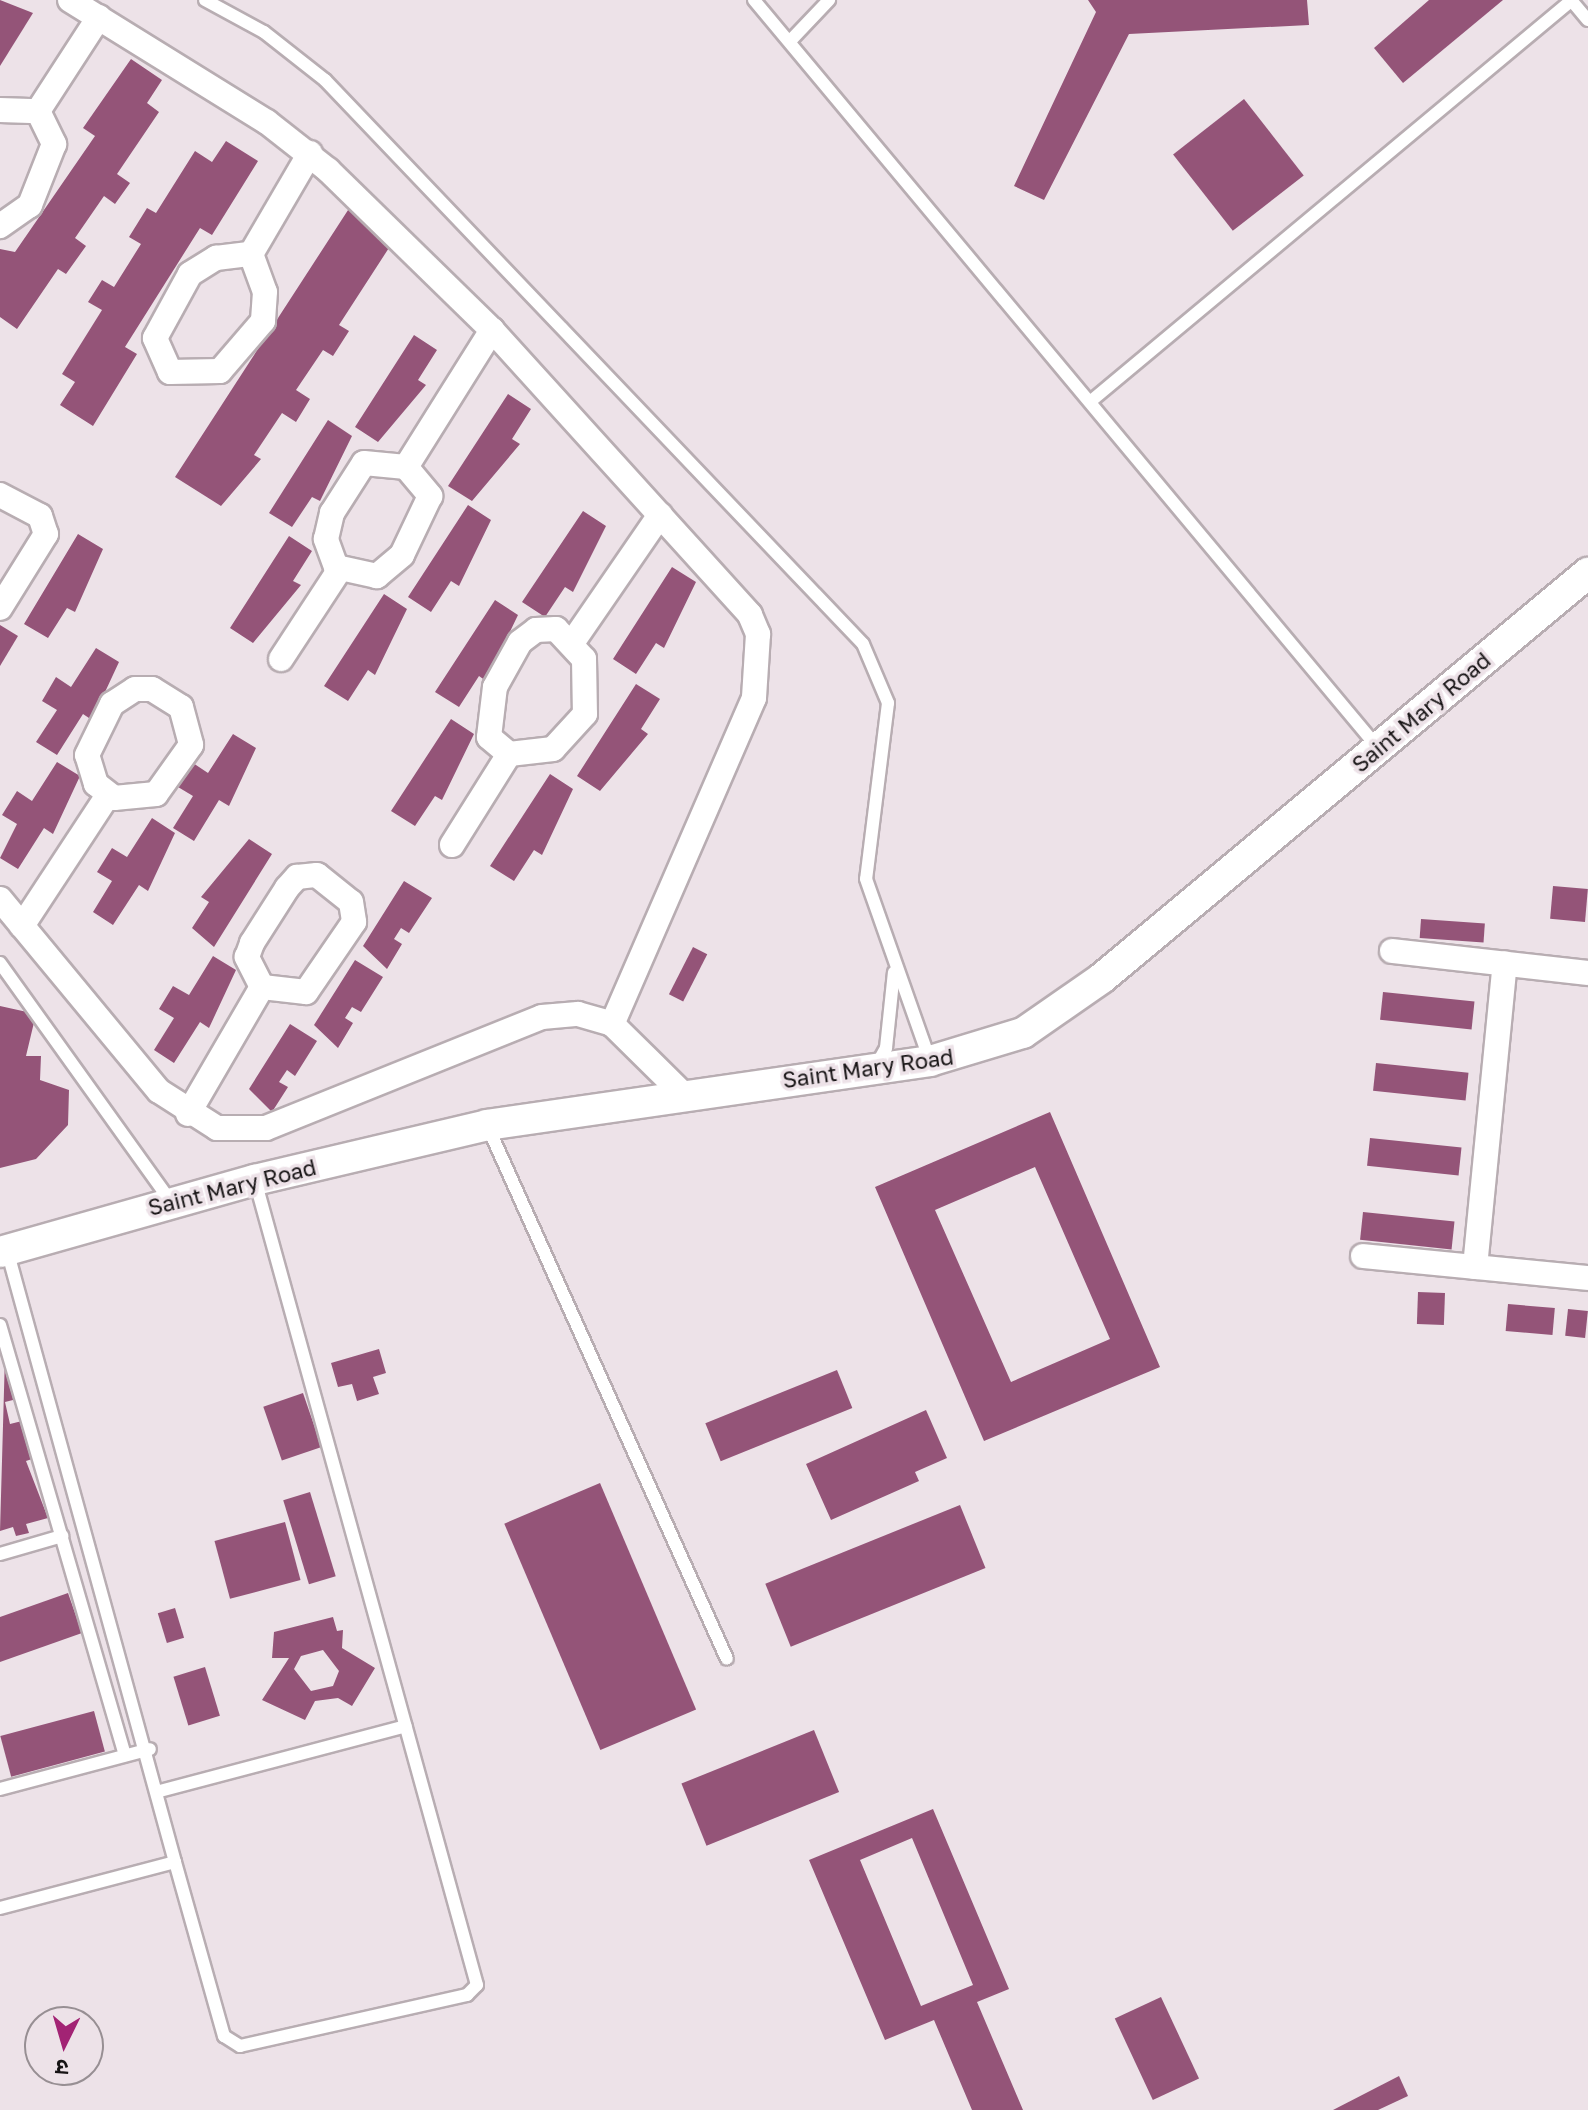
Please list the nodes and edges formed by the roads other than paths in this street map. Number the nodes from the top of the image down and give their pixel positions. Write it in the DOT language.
graph roads {
  1 [pos="70,0"];
  2 [pos="205,0"];
  3 [pos="754,0"];
  4 [pos="829,0"];
  5 [pos="1572,0"];
  6 [pos="99,17"];
  7 [pos="1588,20"];
  8 [pos="792,39"];
  9 [pos="0,110"];
  10 [pos="38,111"];
  11 [pos="310,153"];
  12 [pos="0,226"];
  13 [pos="251,254"];
  14 [pos="492,330"];
  15 [pos="1091,401"];
  16 [pos="406,467"];
  17 [pos="0,495"];
  18 [pos="660,515"];
  19 [pos="340,569"];
  20 [pos="1588,573"];
  21 [pos="0,608"];
  22 [pos="574,640"];
  23 [pos="281,659"];
  24 [pos="1378,748"];
  25 [pos="509,754"];
  26 [pos="108,795"];
  27 [pos="452,845"];
  28 [pos="0,899"];
  29 [pos="22,926"];
  30 [pos="1392,951"];
  31 [pos="0,963"];
  32 [pos="1505,963"];
  33 [pos="894,967"];
  34 [pos="1588,973"];
  35 [pos="0,981"];
  36 [pos="19,986"];
  37 [pos="262,987"];
  38 [pos="612,1024"];
  39 [pos="930,1061"];
  40 [pos="874,1069"];
  41 [pos="682,1093"];
  42 [pos="188,1114"];
  43 [pos="487,1125"];
  44 [pos="255,1180"];
  45 [pos="171,1202"];
  46 [pos="4,1251"];
  47 [pos="1363,1256"];
  48 [pos="1475,1267"];
  49 [pos="1588,1278"];
  50 [pos="30,1329"];
  51 [pos="1,1333"];
  52 [pos="62,1536"];
  53 [pos="0,1554"];
  54 [pos="98,1567"];
  55 [pos="73,1573"];
  56 [pos="727,1659"];
  57 [pos="406,1726"];
  58 [pos="150,1749"];
  59 [pos="125,1755"];
  60 [pos="0,1789"];
  61 [pos="160,1791"];
  62 [pos="175,1862"];
  63 [pos="0,1908"];
  1 -- 6 [label="street"];
  2 -- 33 [label="lane"];
  3 -- 8 [label="lane"];
  4 -- 8 [label="lane"];
  5 -- 7 [label="lane"];
  5 -- 15 [label="lane"];
  6 -- 10 [label="street"];
  6 -- 11 [label="street"];
  8 -- 15 [label="lane"];
  9 -- 10 [label="street"];
  10 -- 12 [label="street"];
  11 -- 13 [label="street"];
  11 -- 14 [label="street"];
  13 -- 13 [label="street"];
  14 -- 16 [label="street"];
  14 -- 18 [label="street"];
  15 -- 24 [label="lane"];
  16 -- 19 [label="street"];
  16 -- 19 [label="street"];
  17 -- 21 [label="street"];
  18 -- 22 [label="street"];
  18 -- 38 [label="street"];
  19 -- 23 [label="street"];
  20 -- 24 [label="street, Saint Mary Road"];
  22 -- 25 [label="street"];
  22 -- 25 [label="street"];
  24 -- 39 [label="street, Saint Mary Road"];
  25 -- 27 [label="street"];
  26 -- 26 [label="street"];
  26 -- 29 [label="street"];
  28 -- 29 [label="street"];
  29 -- 42 [label="street"];
  30 -- 32 [label="street"];
  31 -- 36 [label="lane"];
  32 -- 34 [label="street"];
  32 -- 48 [label="street"];
  33 -- 39 [label="lane"];
  33 -- 40 [label="lane"];
  35 -- 36 [label="lane"];
  36 -- 45 [label="lane"];
  37 -- 37 [label="street"];
  37 -- 42 [label="street"];
  38 -- 41 [label="street"];
  38 -- 42 [label="street"];
  39 -- 40 [label="street, Saint Mary Road"];
  40 -- 41 [label="street, Saint Mary Road"];
  41 -- 43 [label="street, Saint Mary Road"];
  43 -- 44 [label="street, Saint Mary Road"];
  43 -- 56 [label="lane"];
  44 -- 45 [label="street, Saint Mary Road"];
  44 -- 57 [label="lane"];
  45 -- 46 [label="street, Saint Mary Road"];
  46 -- 50 [label="lane"];
  47 -- 48 [label="street"];
  48 -- 49 [label="street"];
  50 -- 51 [label="lane"];
  50 -- 54 [label="lane"];
  51 -- 52 [label="lane"];
  52 -- 53 [label="lane"];
  52 -- 55 [label="lane"];
  54 -- 55 [label="lane"];
  54 -- 58 [label="lane"];
  55 -- 59 [label="lane"];
  57 -- 61 [label="lane"];
  57 -- 62 [label="lane"];
  58 -- 59 [label="lane"];
  58 -- 61 [label="lane"];
  59 -- 60 [label="lane"];
  61 -- 62 [label="lane"];
  62 -- 63 [label="lane"];
}
